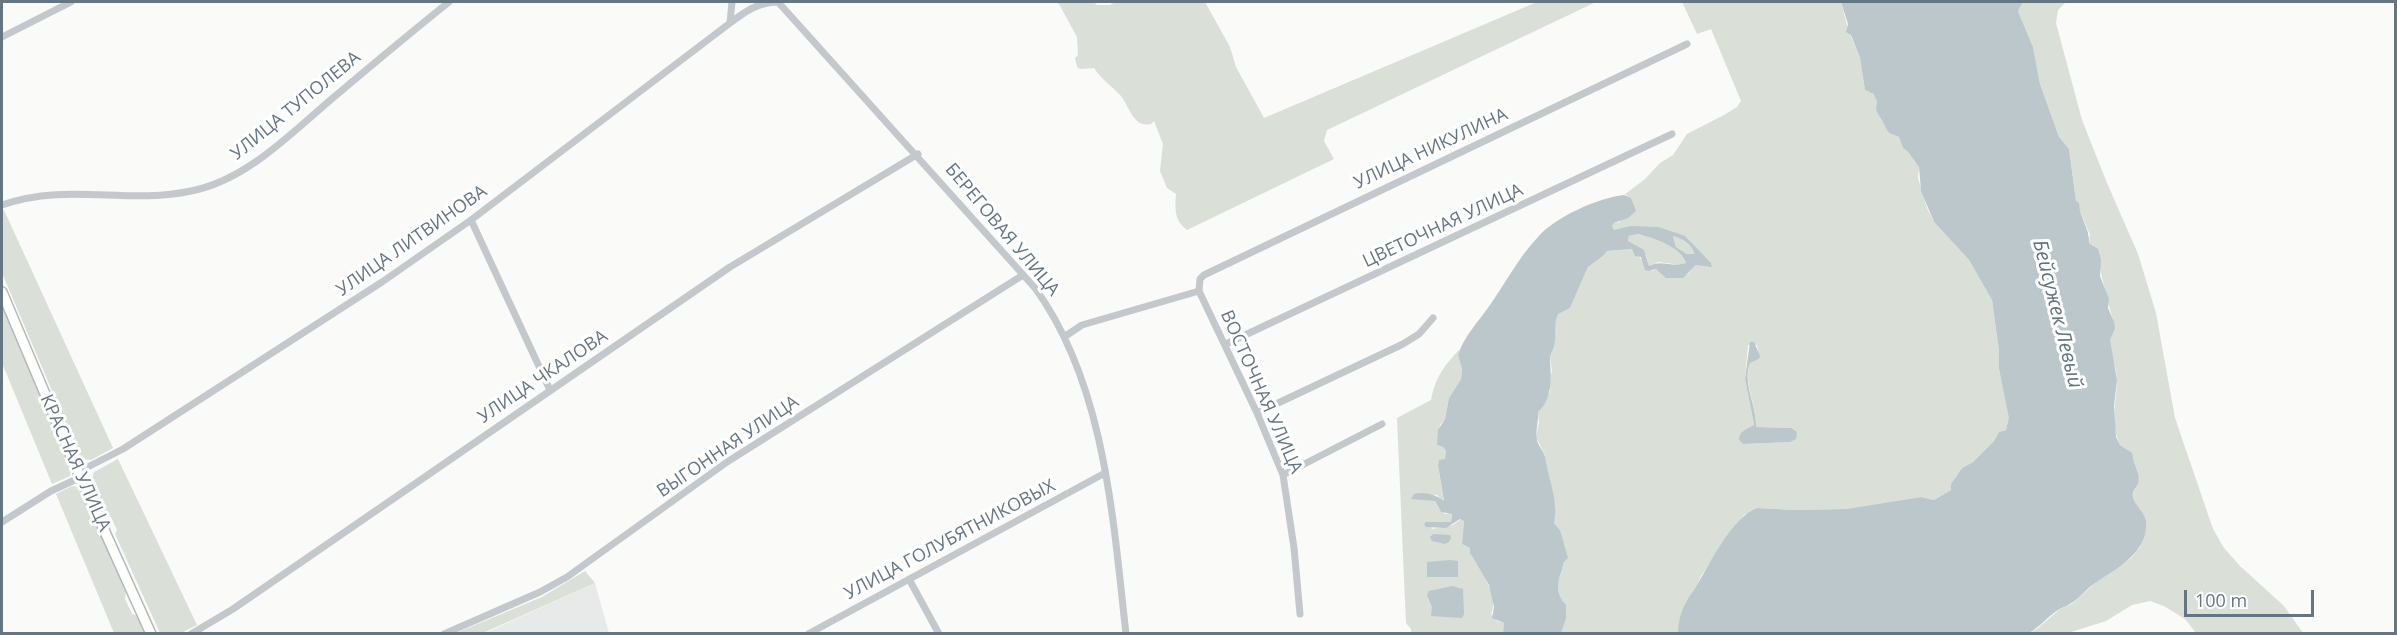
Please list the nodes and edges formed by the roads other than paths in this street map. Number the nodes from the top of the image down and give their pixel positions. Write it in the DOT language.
graph roads {
  1 [pos="71,2"];
  2 [pos="449,2"];
  3 [pos="732,2"];
  4 [pos="779,2"];
  5 [pos="730,23"];
  6 [pos="2,37"];
  7 [pos="1688,44"];
  8 [pos="1672,134"];
  9 [pos="918,154"];
  10 [pos="2,205"];
  11 [pos="471,220"];
  12 [pos="1023,275"];
  13 [pos="2,291"];
  14 [pos="1198,291"];
  15 [pos="1433,318"];
  16 [pos="1064,337"];
  17 [pos="1226,344"];
  18 [pos="550,390"];
  19 [pos="1257,413"];
  20 [pos="1382,424"];
  21 [pos="1105,473"];
  22 [pos="79,475"];
  23 [pos="1283,475"];
  24 [pos="2,522"];
  25 [pos="909,579"];
  26 [pos="1300,614"];
  27 [pos="151,633"];
  28 [pos="191,633"];
  29 [pos="444,633"];
  30 [pos="808,633"];
  31 [pos="939,633"];
  32 [pos="1126,633"];
  1 -- 6 [label="street"];
  2 -- 10 [label="street, УЛИЦА ТУПОЛЕВА"];
  3 -- 5 [label="street"];
  4 -- 5 [label="street, УЛИЦА ЛИТВИНОВА"];
  4 -- 9 [label="street, БЕРЕГОВАЯ УЛИЦА"];
  5 -- 11 [label="street, УЛИЦА ЛИТВИНОВА"];
  7 -- 14 [label="street, УЛИЦА НИКУЛИНА"];
  8 -- 17 [label="street, ЦВЕТОЧНАЯ УЛИЦА"];
  9 -- 12 [label="street, БЕРЕГОВАЯ УЛИЦА"];
  9 -- 18 [label="street, УЛИЦА ЧКАЛОВА"];
  11 -- 18 [label="street"];
  11 -- 22 [label="street, УЛИЦА ЛИТВИНОВА"];
  12 -- 16 [label="street, БЕРЕГОВАЯ УЛИЦА"];
  12 -- 29 [label="street, ВЫГОННАЯ УЛИЦА"];
  13 -- 22 [label="street, КРАСНАЯ УЛИЦА"];
  14 -- 16 [label="street"];
  14 -- 17 [label="street, ВОСТОЧНАЯ УЛИЦА"];
  15 -- 19 [label="street"];
  16 -- 21 [label="street, БЕРЕГОВАЯ УЛИЦА"];
  17 -- 19 [label="street, ВОСТОЧНАЯ УЛИЦА"];
  18 -- 28 [label="street, УЛИЦА ЧКАЛОВА"];
  19 -- 23 [label="street, ВОСТОЧНАЯ УЛИЦА"];
  20 -- 23 [label="street"];
  21 -- 25 [label="street, УЛИЦА ГОЛУБЯТНИКОВЫХ"];
  21 -- 32 [label="street, БЕРЕГОВАЯ УЛИЦА"];
  22 -- 24 [label="street, УЛИЦА ЛИТВИНОВА"];
  22 -- 27 [label="street, КРАСНАЯ УЛИЦА"];
  23 -- 26 [label="street, ВОСТОЧНАЯ УЛИЦА"];
  25 -- 30 [label="street, УЛИЦА ГОЛУБЯТНИКОВЫХ"];
  25 -- 31 [label="street"];
}
